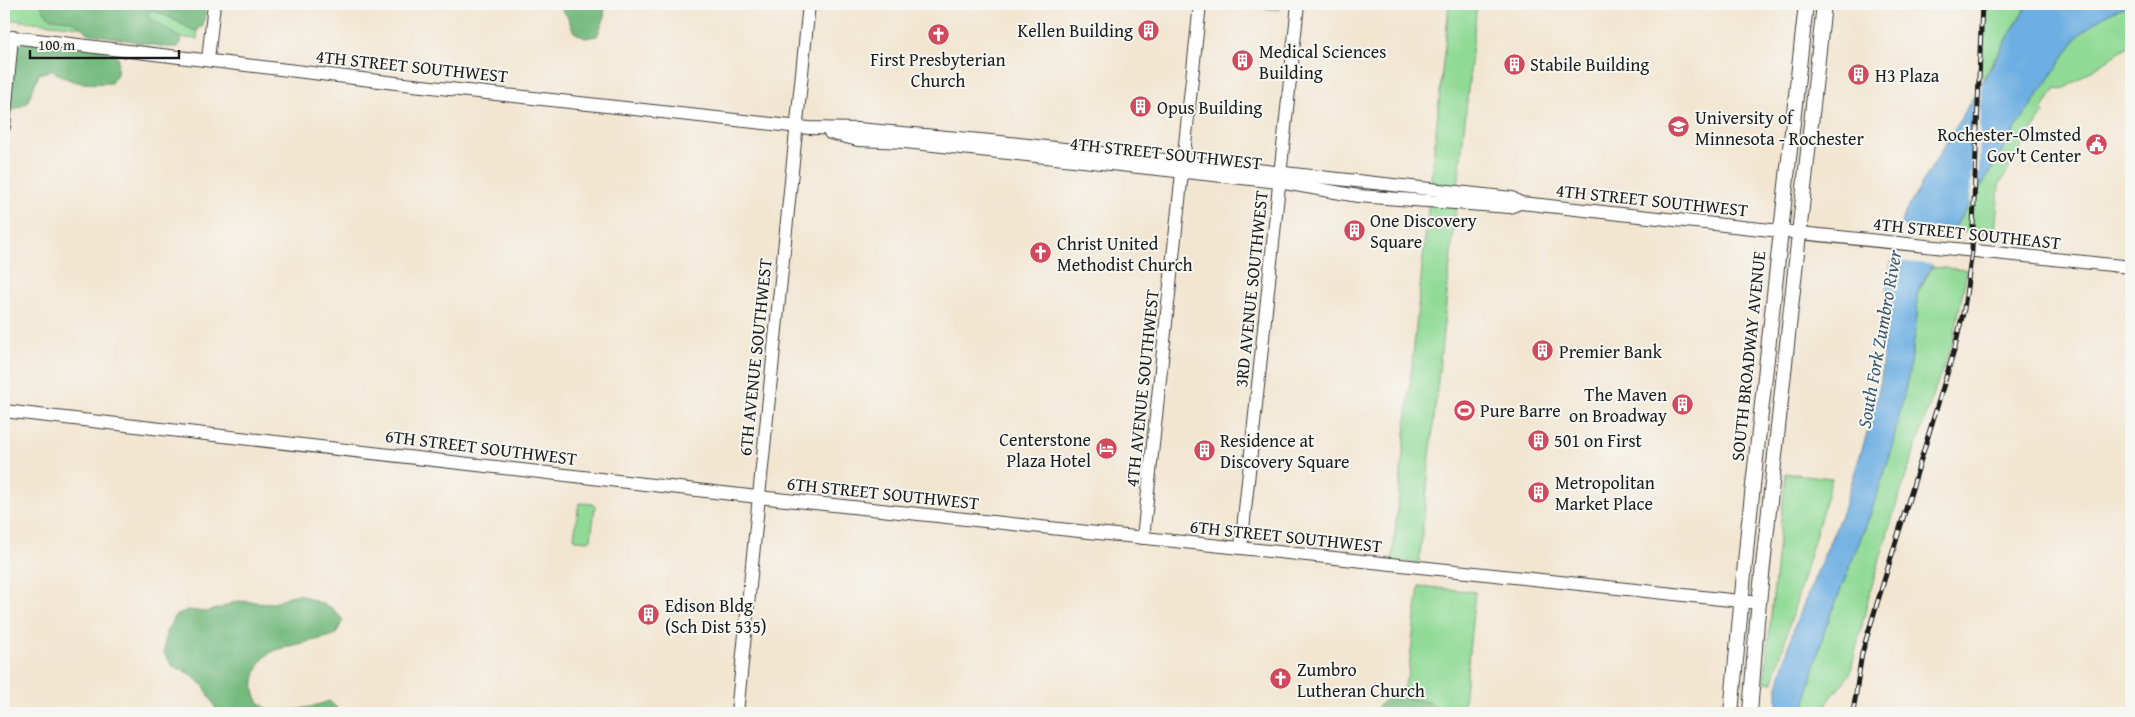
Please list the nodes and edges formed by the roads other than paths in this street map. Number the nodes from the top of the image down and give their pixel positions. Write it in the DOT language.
graph roads {
  1 [pos="214,4"];
  2 [pos="809,4"];
  3 [pos="1200,4"];
  4 [pos="1298,4"];
  5 [pos="1806,4"];
  6 [pos="1824,4"];
  7 [pos="208,60"];
  8 [pos="4,127"];
  9 [pos="803,127"];
  10 [pos="1183,168"];
  11 [pos="1280,178"];
  12 [pos="1780,231"];
  13 [pos="1799,233"];
  14 [pos="2131,267"];
  15 [pos="4,411"];
  16 [pos="758,498"];
  17 [pos="1143,538"];
  18 [pos="1241,548"];
  19 [pos="1741,601"];
  20 [pos="1759,603"];
  21 [pos="737,713"];
  22 [pos="1731,713"];
  23 [pos="1750,713"];
  1 -- 7 [label="street"];
  2 -- 9 [label="street, 6TH AVENUE SOUTHWEST"];
  3 -- 10 [label="street, 4TH AVENUE SOUTHWEST"];
  4 -- 11 [label="street, 3RD AVENUE SOUTHWEST"];
  5 -- 12 [label="main road, SOUTH BROADWAY AVENUE"];
  6 -- 13 [label="main road"];
  7 -- 8 [label="street, 4TH STREET SOUTHWEST"];
  7 -- 9 [label="street, 4TH STREET SOUTHWEST"];
  9 -- 10 [label="street, 4TH STREET SOUTHWEST"];
  9 -- 16 [label="street, 6TH AVENUE SOUTHWEST"];
  10 -- 11 [label="street, 4TH STREET SOUTHWEST"];
  10 -- 17 [label="street, 4TH AVENUE SOUTHWEST"];
  11 -- 12 [label="street, 4TH STREET SOUTHWEST"];
  11 -- 18 [label="street, 3RD AVENUE SOUTHWEST"];
  12 -- 13 [label="street, 4TH STREET SOUTHWEST"];
  12 -- 19 [label="main road, SOUTH BROADWAY AVENUE"];
  13 -- 14 [label="street, 4TH STREET SOUTHEAST"];
  13 -- 20 [label="main road"];
  15 -- 16 [label="street, 6TH STREET SOUTHWEST"];
  16 -- 17 [label="street, 6TH STREET SOUTHWEST"];
  16 -- 21 [label="street, 6TH AVENUE SOUTHWEST"];
  17 -- 18 [label="street, 6TH STREET SOUTHWEST"];
  18 -- 19 [label="street, 6TH STREET SOUTHWEST"];
  19 -- 20 [label="street, 6TH STREET SOUTHWEST"];
  19 -- 22 [label="main road, SOUTH BROADWAY AVENUE"];
  20 -- 23 [label="main road"];
}
